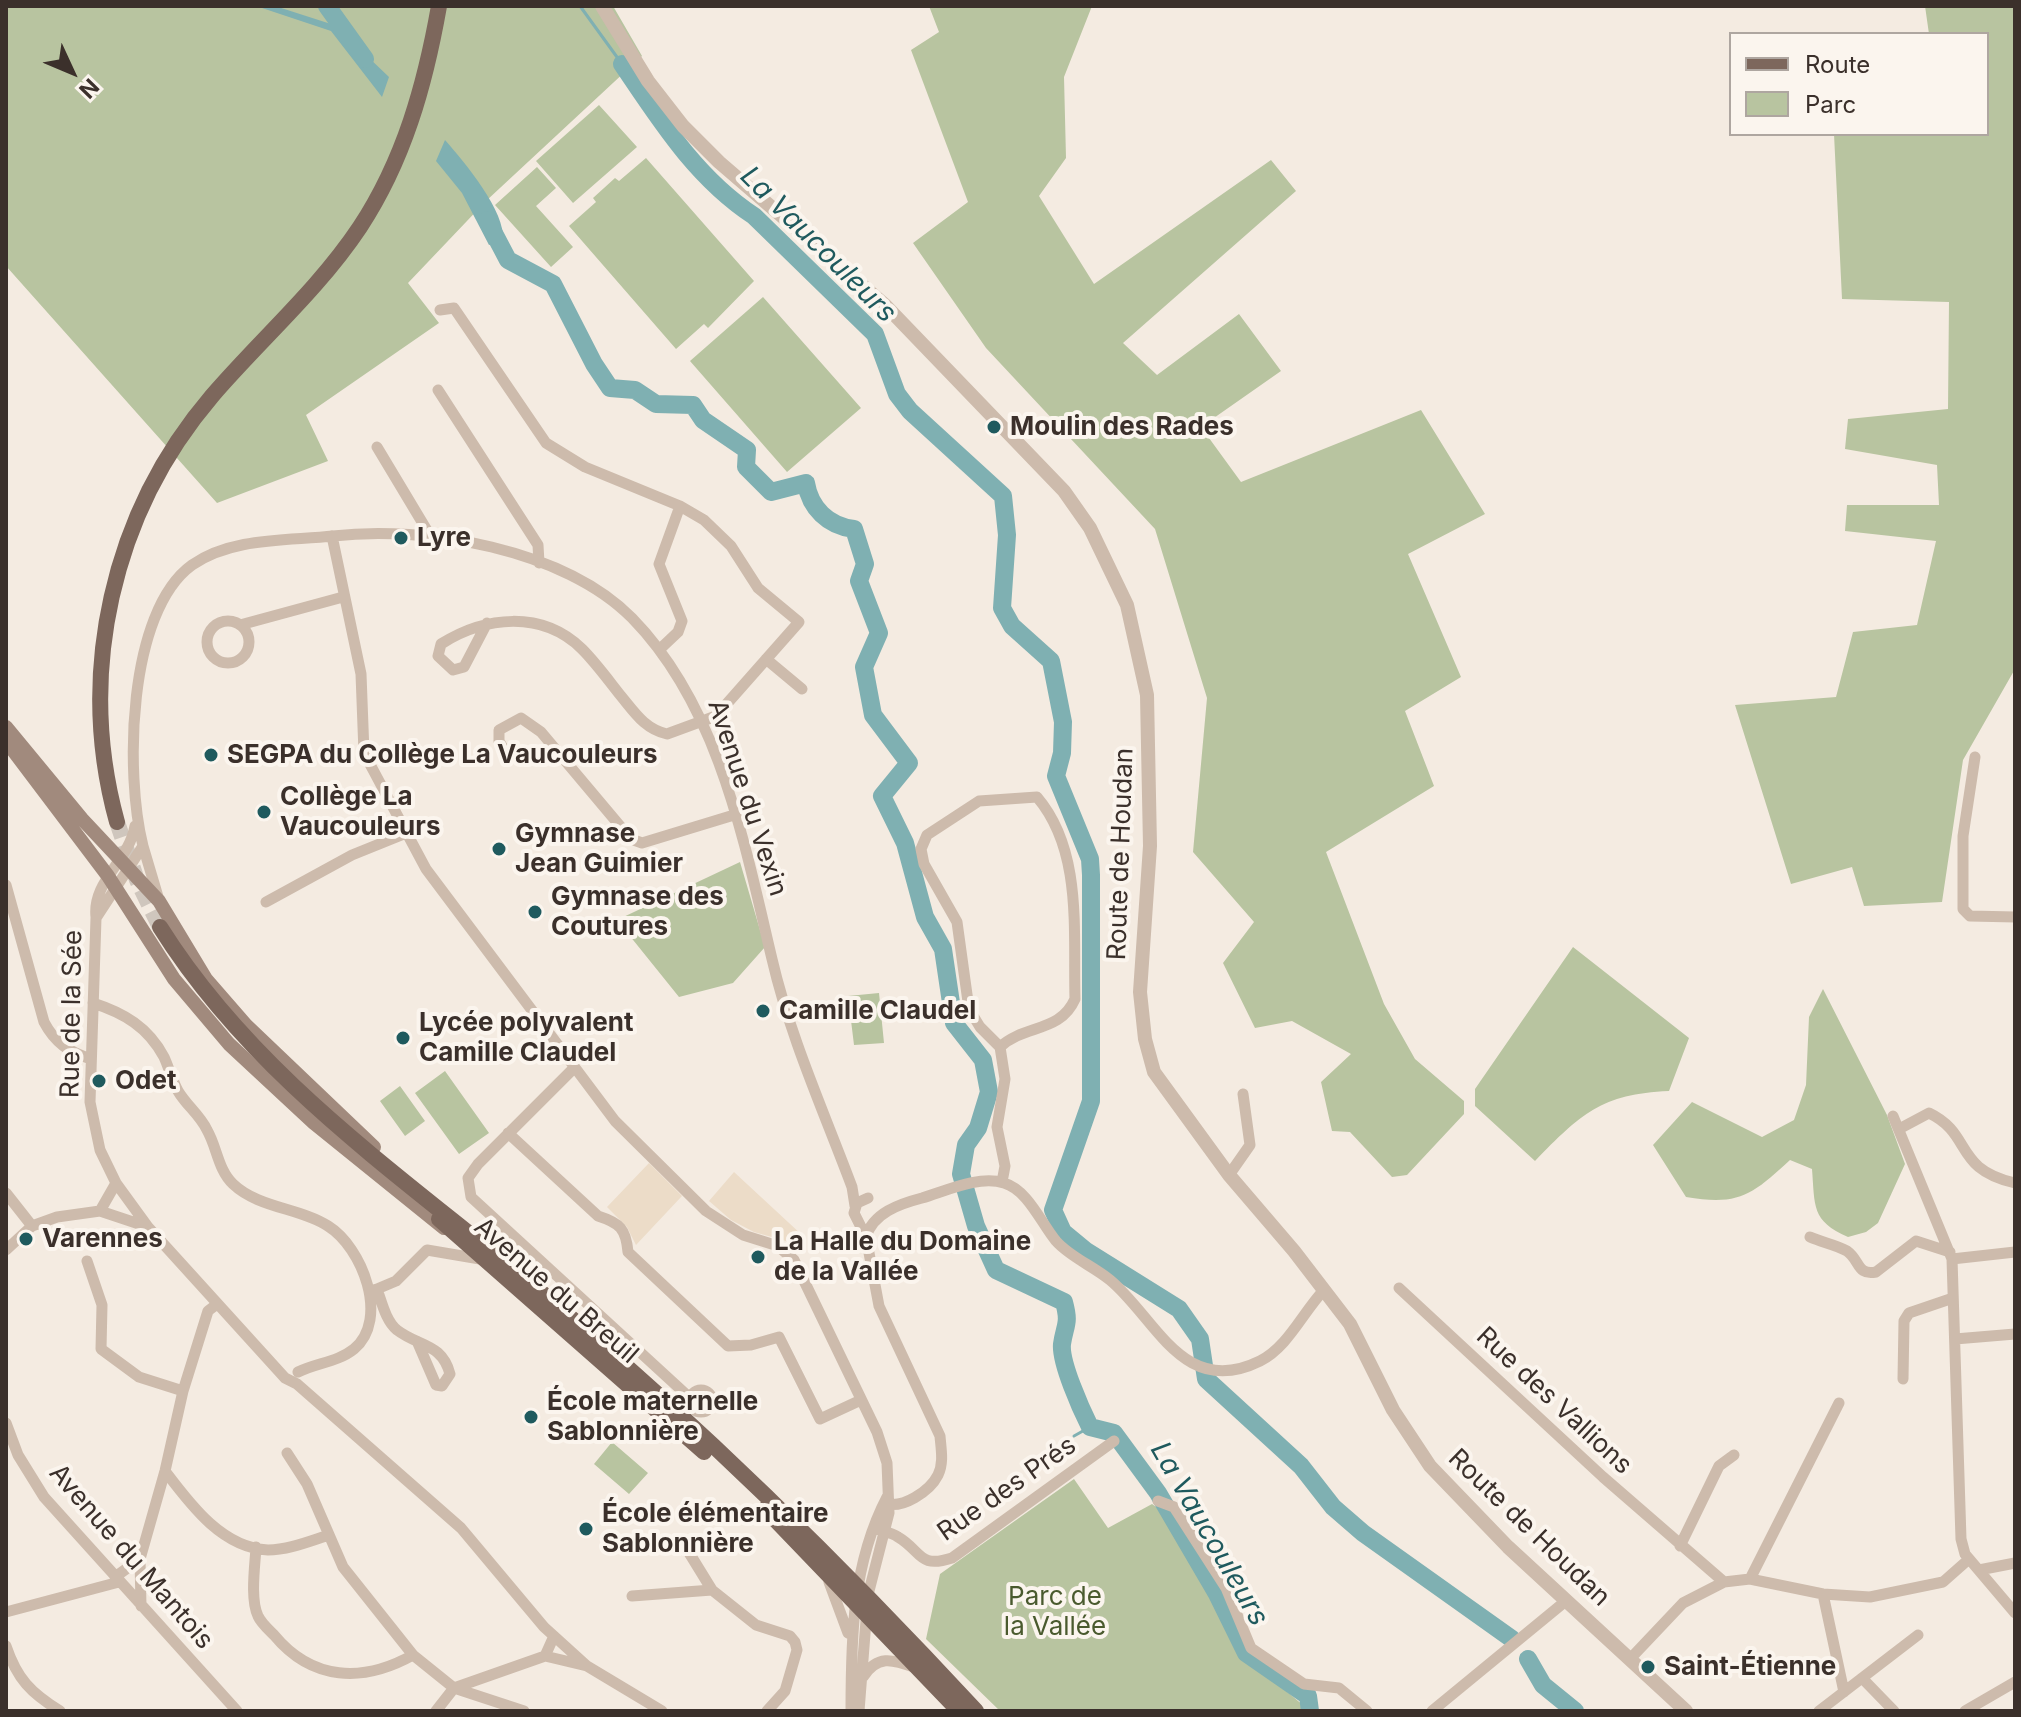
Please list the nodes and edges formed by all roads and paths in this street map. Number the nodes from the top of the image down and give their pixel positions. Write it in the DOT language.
graph roads {
  1 [pos="431,6"];
  2 [pos="439,6"];
  3 [pos="602,6"];
  4 [pos="430,48"];
  5 [pos="440,310"];
  6 [pos="438,390"];
  7 [pos="377,447"];
  8 [pos="680,506"];
  9 [pos="332,536"];
  10 [pos="431,537"];
  11 [pos="539,563"];
  12 [pos="343,597"];
  13 [pos="487,623"];
  14 [pos="240,625"];
  15 [pos="660,649"];
  16 [pos="766,659"];
  17 [pos="802,689"];
  18 [pos="700,721"];
  19 [pos="6,727"];
  20 [pos="6,741"];
  21 [pos="561,756"];
  22 [pos="1975,757"];
  23 [pos="734,815"];
  24 [pos="136,820"];
  25 [pos="117,822"];
  26 [pos="404,834"];
  27 [pos="106,843"];
  28 [pos="143,846"];
  29 [pos="126,864"];
  30 [pos="111,883"];
  31 [pos="6,885"];
  32 [pos="159,901"];
  33 [pos="266,902"];
  34 [pos="2015,917"];
  35 [pos="160,927"];
  36 [pos="93,1003"];
  37 [pos="1000,1047"];
  38 [pos="91,1059"];
  39 [pos="573,1069"];
  40 [pos="1243,1094"];
  41 [pos="1893,1116"];
  42 [pos="1899,1129"];
  43 [pos="508,1133"];
  44 [pos="1229,1175"];
  45 [pos="395,1177"];
  46 [pos="1002,1182"];
  47 [pos="116,1183"];
  48 [pos="2015,1183"];
  49 [pos="852,1187"];
  50 [pos="6,1193"];
  51 [pos="873,1200"];
  52 [pos="855,1206"];
  53 [pos="892,1206"];
  54 [pos="100,1211"];
  55 [pos="882,1216"];
  56 [pos="857,1220"];
  57 [pos="873,1225"];
  58 [pos="32,1226"];
  59 [pos="148,1227"];
  60 [pos="866,1237"];
  61 [pos="1810,1237"];
  62 [pos="6,1250"];
  63 [pos="2015,1252"];
  64 [pos="1951,1256"];
  65 [pos="481,1259"];
  66 [pos="87,1261"];
  67 [pos="1399,1288"];
  68 [pos="373,1290"];
  69 [pos="1324,1290"];
  70 [pos="1953,1298"];
  71 [pos="217,1304"];
  72 [pos="2015,1334"];
  73 [pos="1955,1339"];
  74 [pos="417,1341"];
  75 [pos="297,1378"];
  76 [pos="1903,1379"];
  77 [pos="183,1391"];
  78 [pos="690,1398"];
  79 [pos="861,1400"];
  80 [pos="1839,1403"];
  81 [pos="6,1423"];
  82 [pos="1114,1441"];
  83 [pos="287,1453"];
  84 [pos="1734,1455"];
  85 [pos="165,1471"];
  86 [pos="887,1501"];
  87 [pos="1158,1501"];
  88 [pos="879,1530"];
  89 [pos="329,1535"];
  90 [pos="677,1540"];
  91 [pos="1680,1546"];
  92 [pos="256,1547"];
  93 [pos="140,1559"];
  94 [pos="863,1559"];
  95 [pos="1969,1559"];
  96 [pos="820,1563"];
  97 [pos="2015,1563"];
  98 [pos="841,1568"];
  99 [pos="1979,1570"];
  100 [pos="117,1579"];
  101 [pos="1750,1579"];
  102 [pos="1724,1582"];
  103 [pos="712,1590"];
  104 [pos="1823,1594"];
  105 [pos="632,1596"];
  106 [pos="862,1598"];
  107 [pos="1567,1600"];
  108 [pos="141,1606"];
  109 [pos="6,1612"];
  110 [pos="2015,1613"];
  111 [pos="1918,1635"];
  112 [pos="554,1636"];
  113 [pos="6,1646"];
  114 [pos="850,1650"];
  115 [pos="413,1655"];
  116 [pos="545,1656"];
  117 [pos="1630,1659"];
  118 [pos="587,1666"];
  119 [pos="921,1669"];
  120 [pos="1862,1678"];
  121 [pos="861,1681"];
  122 [pos="2015,1682"];
  123 [pos="454,1688"];
  124 [pos="1844,1692"];
  125 [pos="1822,1710"];
  126 [pos="60,1711"];
  127 [pos="237,1711"];
  128 [pos="436,1711"];
  129 [pos="524,1711"];
  130 [pos="662,1711"];
  131 [pos="767,1711"];
  132 [pos="851,1711"];
  133 [pos="859,1711"];
  134 [pos="959,1711"];
  135 [pos="976,1711"];
  136 [pos="1367,1711"];
  137 [pos="1432,1711"];
  138 [pos="1686,1711"];
  139 [pos="1894,1711"];
  140 [pos="1965,1711"];
  1 -- 4 [label="main road"];
  2 -- 4 [label="main road"];
  3 -- 44 [label="street, Route de Houdan"];
  4 -- 25 [label="main road"];
  5 -- 8 [label="street"];
  6 -- 11 [label="street"];
  7 -- 10 [label="street"];
  8 -- 15 [label="street"];
  8 -- 16 [label="street"];
  9 -- 10 [label="street, Avenue du Vexin"];
  9 -- 12 [label="street"];
  9 -- 24 [label="street, Avenue du Vexin"];
  10 -- 11 [label="street, Avenue du Vexin"];
  11 -- 15 [label="street, Avenue du Vexin"];
  12 -- 14 [label="street"];
  12 -- 26 [label="street"];
  13 -- 13 [label="street"];
  13 -- 18 [label="street"];
  15 -- 18 [label="street, Avenue du Vexin"];
  16 -- 17 [label="street"];
  16 -- 18 [label="street"];
  18 -- 23 [label="street, Avenue du Vexin"];
  19 -- 27 [label="main road"];
  20 -- 30 [label="main road"];
  21 -- 21 [label="street"];
  21 -- 23 [label="street"];
  22 -- 34 [label="street"];
  23 -- 49 [label="street, Avenue du Vexin"];
  24 -- 27 [label="street"];
  24 -- 28 [label="street, Avenue du Vexin"];
  24 -- 29 [label="street"];
  26 -- 33 [label="street"];
  26 -- 39 [label="street"];
  27 -- 29 [label="main road"];
  28 -- 29 [label="street"];
  28 -- 32 [label="street, Avenue du Vexin"];
  29 -- 30 [label="street"];
  29 -- 32 [label="main road"];
  30 -- 36 [label="street, Rue de la Sée"];
  30 -- 65 [label="main road"];
  31 -- 38 [label="street"];
  32 -- 45 [label="main road"];
  35 -- 45 [label="main road, Avenue du Breuil"];
  36 -- 38 [label="street, Rue de la Sée"];
  36 -- 68 [label="street"];
  37 -- 37 [label="street"];
  37 -- 46 [label="street"];
  38 -- 47 [label="street, Rue de la Sée"];
  39 -- 43 [label="street"];
  39 -- 79 [label="street"];
  40 -- 44 [label="street"];
  41 -- 42 [label="street"];
  42 -- 48 [label="street"];
  42 -- 64 [label="street"];
  43 -- 78 [label="street"];
  43 -- 79 [label="street"];
  44 -- 69 [label="street, Route de Houdan"];
  45 -- 65 [label="main road, Avenue du Breuil"];
  45 -- 98 [label="main road, Avenue du Breuil"];
  46 -- 53 [label="street"];
  46 -- 69 [label="street"];
  47 -- 54 [label="street"];
  47 -- 59 [label="street, Rue de la Sée"];
  49 -- 51 [label="street"];
  49 -- 52 [label="street, Avenue du Vexin"];
  50 -- 58 [label="street"];
  51 -- 52 [label="street"];
  51 -- 53 [label="street"];
  51 -- 55 [label="street"];
  52 -- 56 [label="street, Avenue du Vexin"];
  53 -- 55 [label="street"];
  54 -- 58 [label="street"];
  54 -- 59 [label="street"];
  55 -- 57 [label="street"];
  56 -- 57 [label="street"];
  56 -- 60 [label="street"];
  57 -- 60 [label="street"];
  58 -- 62 [label="street"];
  59 -- 71 [label="street"];
  60 -- 86 [label="street"];
  61 -- 64 [label="street"];
  63 -- 64 [label="street"];
  64 -- 70 [label="street"];
  65 -- 68 [label="street"];
  65 -- 96 [label="main road, Avenue du Breuil"];
  66 -- 77 [label="street"];
  67 -- 91 [label="street, Rue des Vallions"];
  68 -- 74 [label="street"];
  68 -- 75 [label="street"];
  69 -- 107 [label="street, Route de Houdan"];
  70 -- 73 [label="street"];
  70 -- 76 [label="street"];
  71 -- 75 [label="street"];
  71 -- 77 [label="street"];
  72 -- 73 [label="street"];
  73 -- 95 [label="street"];
  75 -- 112 [label="street"];
  77 -- 85 [label="street"];
  79 -- 86 [label="street"];
  80 -- 101 [label="street"];
  81 -- 100 [label="street, Avenue du Mantois"];
  82 -- 88 [label="street, Rue des Prés"];
  83 -- 89 [label="street"];
  84 -- 91 [label="street"];
  85 -- 92 [label="street"];
  85 -- 93 [label="street"];
  86 -- 88 [label="street"];
  87 -- 136 [label="street"];
  88 -- 94 [label="street"];
  88 -- 106 [label="street"];
  89 -- 92 [label="street"];
  89 -- 115 [label="street"];
  90 -- 103 [label="street"];
  91 -- 102 [label="street, Rue des Vallions"];
  92 -- 115 [label="street"];
  93 -- 100 [label="street"];
  93 -- 108 [label="street"];
  94 -- 98 [label="street"];
  94 -- 106 [label="street"];
  95 -- 99 [label="street"];
  95 -- 104 [label="street"];
  96 -- 106 [label="main road, Avenue du Breuil"];
  96 -- 114 [label="street"];
  97 -- 99 [label="street"];
  98 -- 106 [label="main road, Avenue du Breuil"];
  99 -- 110 [label="street"];
  100 -- 108 [label="street, Avenue du Mantois"];
  100 -- 109 [label="street"];
  101 -- 102 [label="street"];
  101 -- 104 [label="street"];
  102 -- 117 [label="street"];
  103 -- 105 [label="street"];
  103 -- 131 [label="street"];
  104 -- 124 [label="street"];
  106 -- 114 [label="street"];
  106 -- 119 [label="main road, Avenue du Breuil"];
  106 -- 121 [label="street"];
  106 -- 135 [label="main road"];
  107 -- 117 [label="street, Route de Houdan"];
  107 -- 137 [label="street"];
  108 -- 127 [label="street, Avenue du Mantois"];
  111 -- 120 [label="street"];
  112 -- 116 [label="street"];
  112 -- 118 [label="street"];
  113 -- 126 [label="street"];
  114 -- 132 [label="street"];
  115 -- 123 [label="street"];
  116 -- 118 [label="street"];
  116 -- 123 [label="street"];
  117 -- 138 [label="street, Route de Houdan"];
  118 -- 130 [label="street"];
  119 -- 121 [label="street"];
  119 -- 134 [label="main road, Avenue du Breuil"];
  120 -- 124 [label="street"];
  120 -- 139 [label="street"];
  121 -- 133 [label="street"];
  122 -- 140 [label="street"];
  123 -- 128 [label="street"];
  123 -- 129 [label="street"];
  124 -- 125 [label="street"];
}
